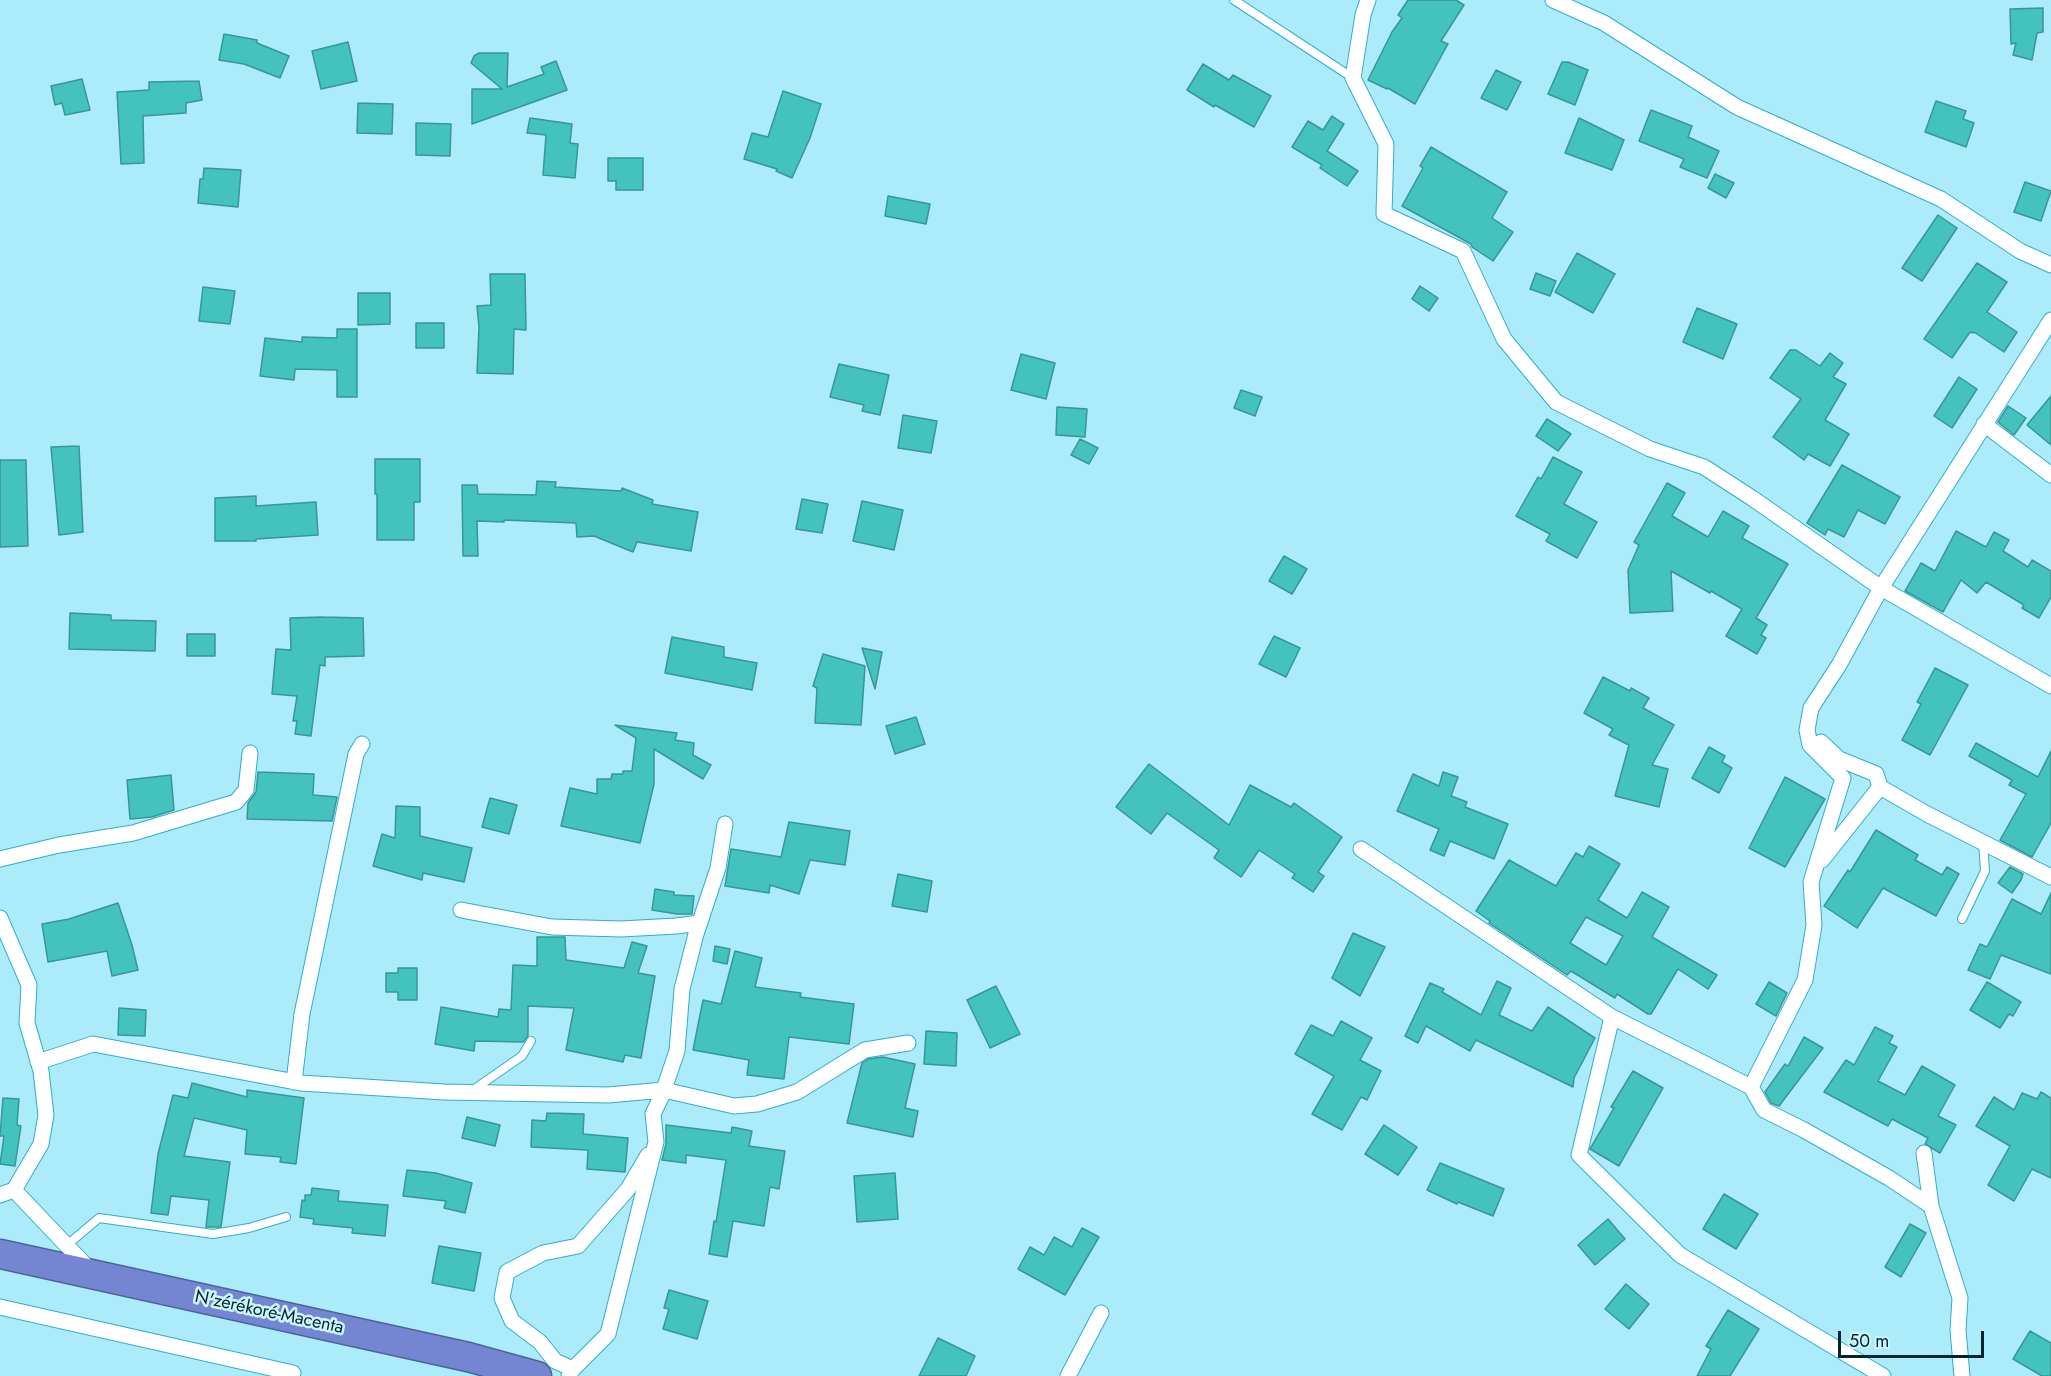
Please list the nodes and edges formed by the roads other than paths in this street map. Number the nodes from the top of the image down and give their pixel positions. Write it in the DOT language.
graph roads {
  1 [pos="1234,0"];
  2 [pos="1368,0"];
  3 [pos="1553,0"];
  4 [pos="1353,78"];
  5 [pos="2051,265"];
  6 [pos="2051,320"];
  7 [pos="1984,424"];
  8 [pos="2051,475"];
  9 [pos="1881,588"];
  10 [pos="2051,686"];
  11 [pos="1807,730"];
  12 [pos="362,744"];
  13 [pos="250,753"];
  14 [pos="1880,787"];
  15 [pos="725,824"];
  16 [pos="1983,842"];
  17 [pos="1361,849"];
  18 [pos="0,859"];
  19 [pos="1816,867"];
  20 [pos="2051,877"];
  21 [pos="461,910"];
  22 [pos="0,918"];
  23 [pos="1962,920"];
  24 [pos="700,923"];
  25 [pos="1612,1017"];
  26 [pos="531,1041"];
  27 [pos="908,1043"];
  28 [pos="38,1062"];
  29 [pos="294,1082"];
  30 [pos="1751,1087"];
  31 [pos="664,1090"];
  32 [pos="469,1093"];
  33 [pos="656,1142"];
  34 [pos="1924,1153"];
  35 [pos="7,1193"];
  36 [pos="1931,1206"];
  37 [pos="286,1217"];
  38 [pos="67,1245"];
  39 [pos="0,1254"];
  40 [pos="94,1275"];
  41 [pos="0,1307"];
  42 [pos="1101,1313"];
  43 [pos="293,1373"];
  44 [pos="571,1373"];
  45 [pos="532,1375"];
  46 [pos="1068,1376"];
  47 [pos="1883,1376"];
  48 [pos="1962,1376"];
  1 -- 4 [label="lane"];
  2 -- 4 [label="street"];
  3 -- 5 [label="street"];
  4 -- 9 [label="street"];
  6 -- 7 [label="street"];
  7 -- 8 [label="street"];
  7 -- 9 [label="street"];
  9 -- 10 [label="street"];
  9 -- 11 [label="street"];
  11 -- 14 [label="street"];
  11 -- 19 [label="street"];
  12 -- 29 [label="street"];
  13 -- 18 [label="street"];
  14 -- 16 [label="street"];
  14 -- 19 [label="street"];
  15 -- 24 [label="street"];
  16 -- 20 [label="street"];
  16 -- 23 [label="lane"];
  17 -- 25 [label="street"];
  19 -- 30 [label="street"];
  21 -- 24 [label="street"];
  22 -- 28 [label="street"];
  24 -- 31 [label="street"];
  25 -- 30 [label="street"];
  25 -- 47 [label="street"];
  26 -- 32 [label="lane"];
  27 -- 31 [label="street"];
  28 -- 29 [label="street"];
  28 -- 35 [label="street"];
  29 -- 32 [label="street"];
  30 -- 36 [label="street"];
  31 -- 32 [label="street"];
  31 -- 33 [label="street"];
  33 -- 44 [label="street"];
  33 -- 44 [label="street"];
  34 -- 36 [label="street"];
  35 -- 38 [label="street"];
  36 -- 48 [label="street"];
  37 -- 38 [label="lane"];
  38 -- 40 [label="street"];
  39 -- 40 [label="highway, N'zérékoré-Macenta"];
  40 -- 45 [label="highway, N'zérékoré-Macenta"];
  41 -- 43 [label="street"];
  42 -- 46 [label="street"];
}
